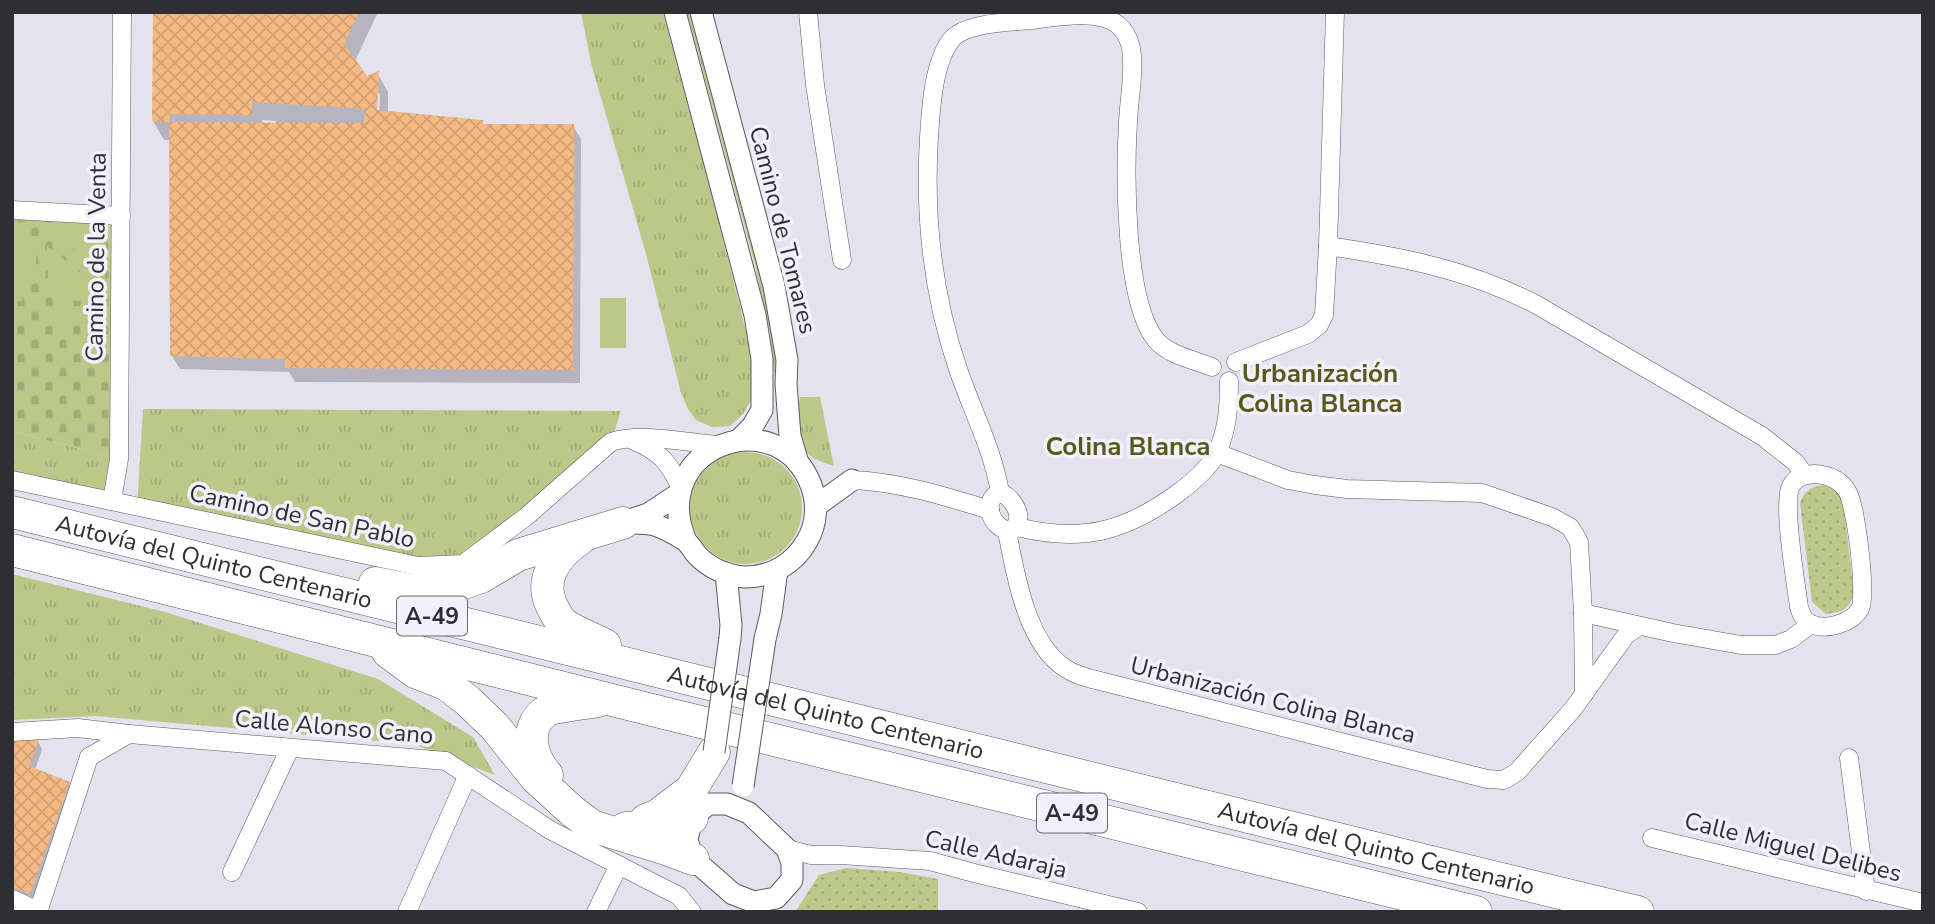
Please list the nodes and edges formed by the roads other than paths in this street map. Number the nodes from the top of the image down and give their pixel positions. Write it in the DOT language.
graph roads {
  1 [pos="122,12"];
  2 [pos="675,12"];
  3 [pos="701,12"];
  4 [pos="808,12"];
  5 [pos="1335,12"];
  6 [pos="12,210"];
  7 [pos="121,216"];
  8 [pos="1328,246"];
  9 [pos="842,260"];
  10 [pos="1236,362"];
  11 [pos="1212,367"];
  12 [pos="1229,381"];
  13 [pos="625,438"];
  14 [pos="730,443"];
  15 [pos="1217,453"];
  16 [pos="803,470"];
  17 [pos="1805,475"];
  18 [pos="12,480"];
  19 [pos="852,480"];
  20 [pos="680,491"];
  21 [pos="1000,492"];
  22 [pos="112,501"];
  23 [pos="816,506"];
  24 [pos="990,510"];
  25 [pos="12,512"];
  26 [pos="623,523"];
  27 [pos="1012,529"];
  28 [pos="591,531"];
  29 [pos="686,541"];
  30 [pos="12,550"];
  31 [pos="216,562"];
  32 [pos="777,570"];
  33 [pos="726,573"];
  34 [pos="1583,613"];
  35 [pos="1811,624"];
  36 [pos="1639,626"];
  37 [pos="370,639"];
  38 [pos="647,669"];
  39 [pos="1584,694"];
  40 [pos="610,699"];
  41 [pos="78,728"];
  42 [pos="12,732"];
  43 [pos="129,734"];
  44 [pos="290,748"];
  45 [pos="714,752"];
  46 [pos="89,757"];
  47 [pos="1849,758"];
  48 [pos="468,775"];
  49 [pos="700,811"];
  50 [pos="749,813"];
  51 [pos="625,828"];
  52 [pos="1652,838"];
  53 [pos="787,849"];
  54 [pos="841,855"];
  55 [pos="693,859"];
  56 [pos="619,865"];
  57 [pos="232,873"];
  58 [pos="792,880"];
  59 [pos="1866,891"];
  60 [pos="12,899"];
  61 [pos="735,903"];
  62 [pos="1923,903"];
  63 [pos="775,905"];
  64 [pos="1117,909"];
  65 [pos="38,911"];
  66 [pos="407,912"];
  67 [pos="596,912"];
  68 [pos="692,912"];
  69 [pos="1138,912"];
  70 [pos="1476,912"];
  71 [pos="1638,912"];
  1 -- 7 [label="street, Camino de la Venta"];
  2 -- 14 [label="street, Camino de Tomares"];
  3 -- 16 [label="street, Camino de Tomares"];
  4 -- 9 [label="street"];
  5 -- 8 [label="street"];
  6 -- 7 [label="street"];
  7 -- 22 [label="street, Camino de la Venta"];
  8 -- 10 [label="street"];
  8 -- 17 [label="street"];
  10 -- 11 [label="street"];
  10 -- 12 [label="street"];
  11 -- 12 [label="street"];
  11 -- 21 [label="street"];
  12 -- 15 [label="street"];
  13 -- 14 [label="street"];
  13 -- 20 [label="street"];
  13 -- 22 [label="street, Camino de San Pablo"];
  14 -- 16 [label="street"];
  14 -- 20 [label="street"];
  15 -- 27 [label="street"];
  15 -- 34 [label="street"];
  16 -- 19 [label="street"];
  16 -- 23 [label="street"];
  17 -- 35 [label="street"];
  17 -- 35 [label="street"];
  18 -- 22 [label="street, Camino de San Pablo"];
  19 -- 23 [label="street"];
  19 -- 24 [label="street"];
  20 -- 26 [label="street"];
  20 -- 29 [label="street"];
  21 -- 24 [label="street"];
  21 -- 27 [label="street"];
  23 -- 32 [label="street"];
  24 -- 27 [label="street"];
  25 -- 31 [label="highway, Autovía del Quinto Centenario / A-49"];
  26 -- 28 [label="highway"];
  26 -- 29 [label="street"];
  27 -- 39 [label="street, Urbanización Colina Blanca"];
  28 -- 31 [label="highway"];
  28 -- 38 [label="highway"];
  29 -- 33 [label="street"];
  30 -- 37 [label="highway, Autovía del Quinto Centenario / A-49"];
  31 -- 38 [label="highway, Autovía del Quinto Centenario / A-49"];
  32 -- 33 [label="street"];
  32 -- 50 [label="street, bridge"];
  33 -- 45 [label="street, bridge"];
  34 -- 36 [label="street"];
  34 -- 39 [label="street"];
  35 -- 36 [label="street"];
  36 -- 39 [label="street, Urbanización Colina Blanca"];
  37 -- 40 [label="highway, Autovía del Quinto Centenario / A-49"];
  37 -- 55 [label="highway"];
  38 -- 71 [label="highway, Autovía del Quinto Centenario / A-49"];
  40 -- 51 [label="highway"];
  40 -- 70 [label="highway, Autovía del Quinto Centenario / A-49"];
  41 -- 42 [label="street, Calle Alonso Cano"];
  41 -- 43 [label="street, Calle Alonso Cano"];
  41 -- 46 [label="street"];
  43 -- 44 [label="street, Calle Alonso Cano"];
  43 -- 46 [label="street"];
  44 -- 48 [label="street, Calle Alonso Cano"];
  44 -- 57 [label="street"];
  45 -- 49 [label="street"];
  45 -- 51 [label="highway"];
  46 -- 65 [label="street"];
  47 -- 59 [label="street"];
  48 -- 56 [label="street, Calle Alonso Cano"];
  48 -- 66 [label="street"];
  49 -- 50 [label="street"];
  49 -- 51 [label="highway"];
  49 -- 55 [label="street"];
  50 -- 53 [label="street"];
  52 -- 59 [label="street, Calle Miguel Delibes"];
  53 -- 54 [label="street, Calle Adaraja"];
  53 -- 58 [label="street"];
  54 -- 58 [label="street"];
  54 -- 64 [label="street, Calle Adaraja"];
  55 -- 61 [label="street"];
  56 -- 67 [label="street"];
  56 -- 68 [label="street, Calle Alonso Cano"];
  58 -- 63 [label="street"];
  59 -- 62 [label="street, Calle Miguel Delibes"];
  60 -- 65 [label="street"];
  61 -- 63 [label="street"];
  64 -- 69 [label="street, Calle Adaraja"];
}
